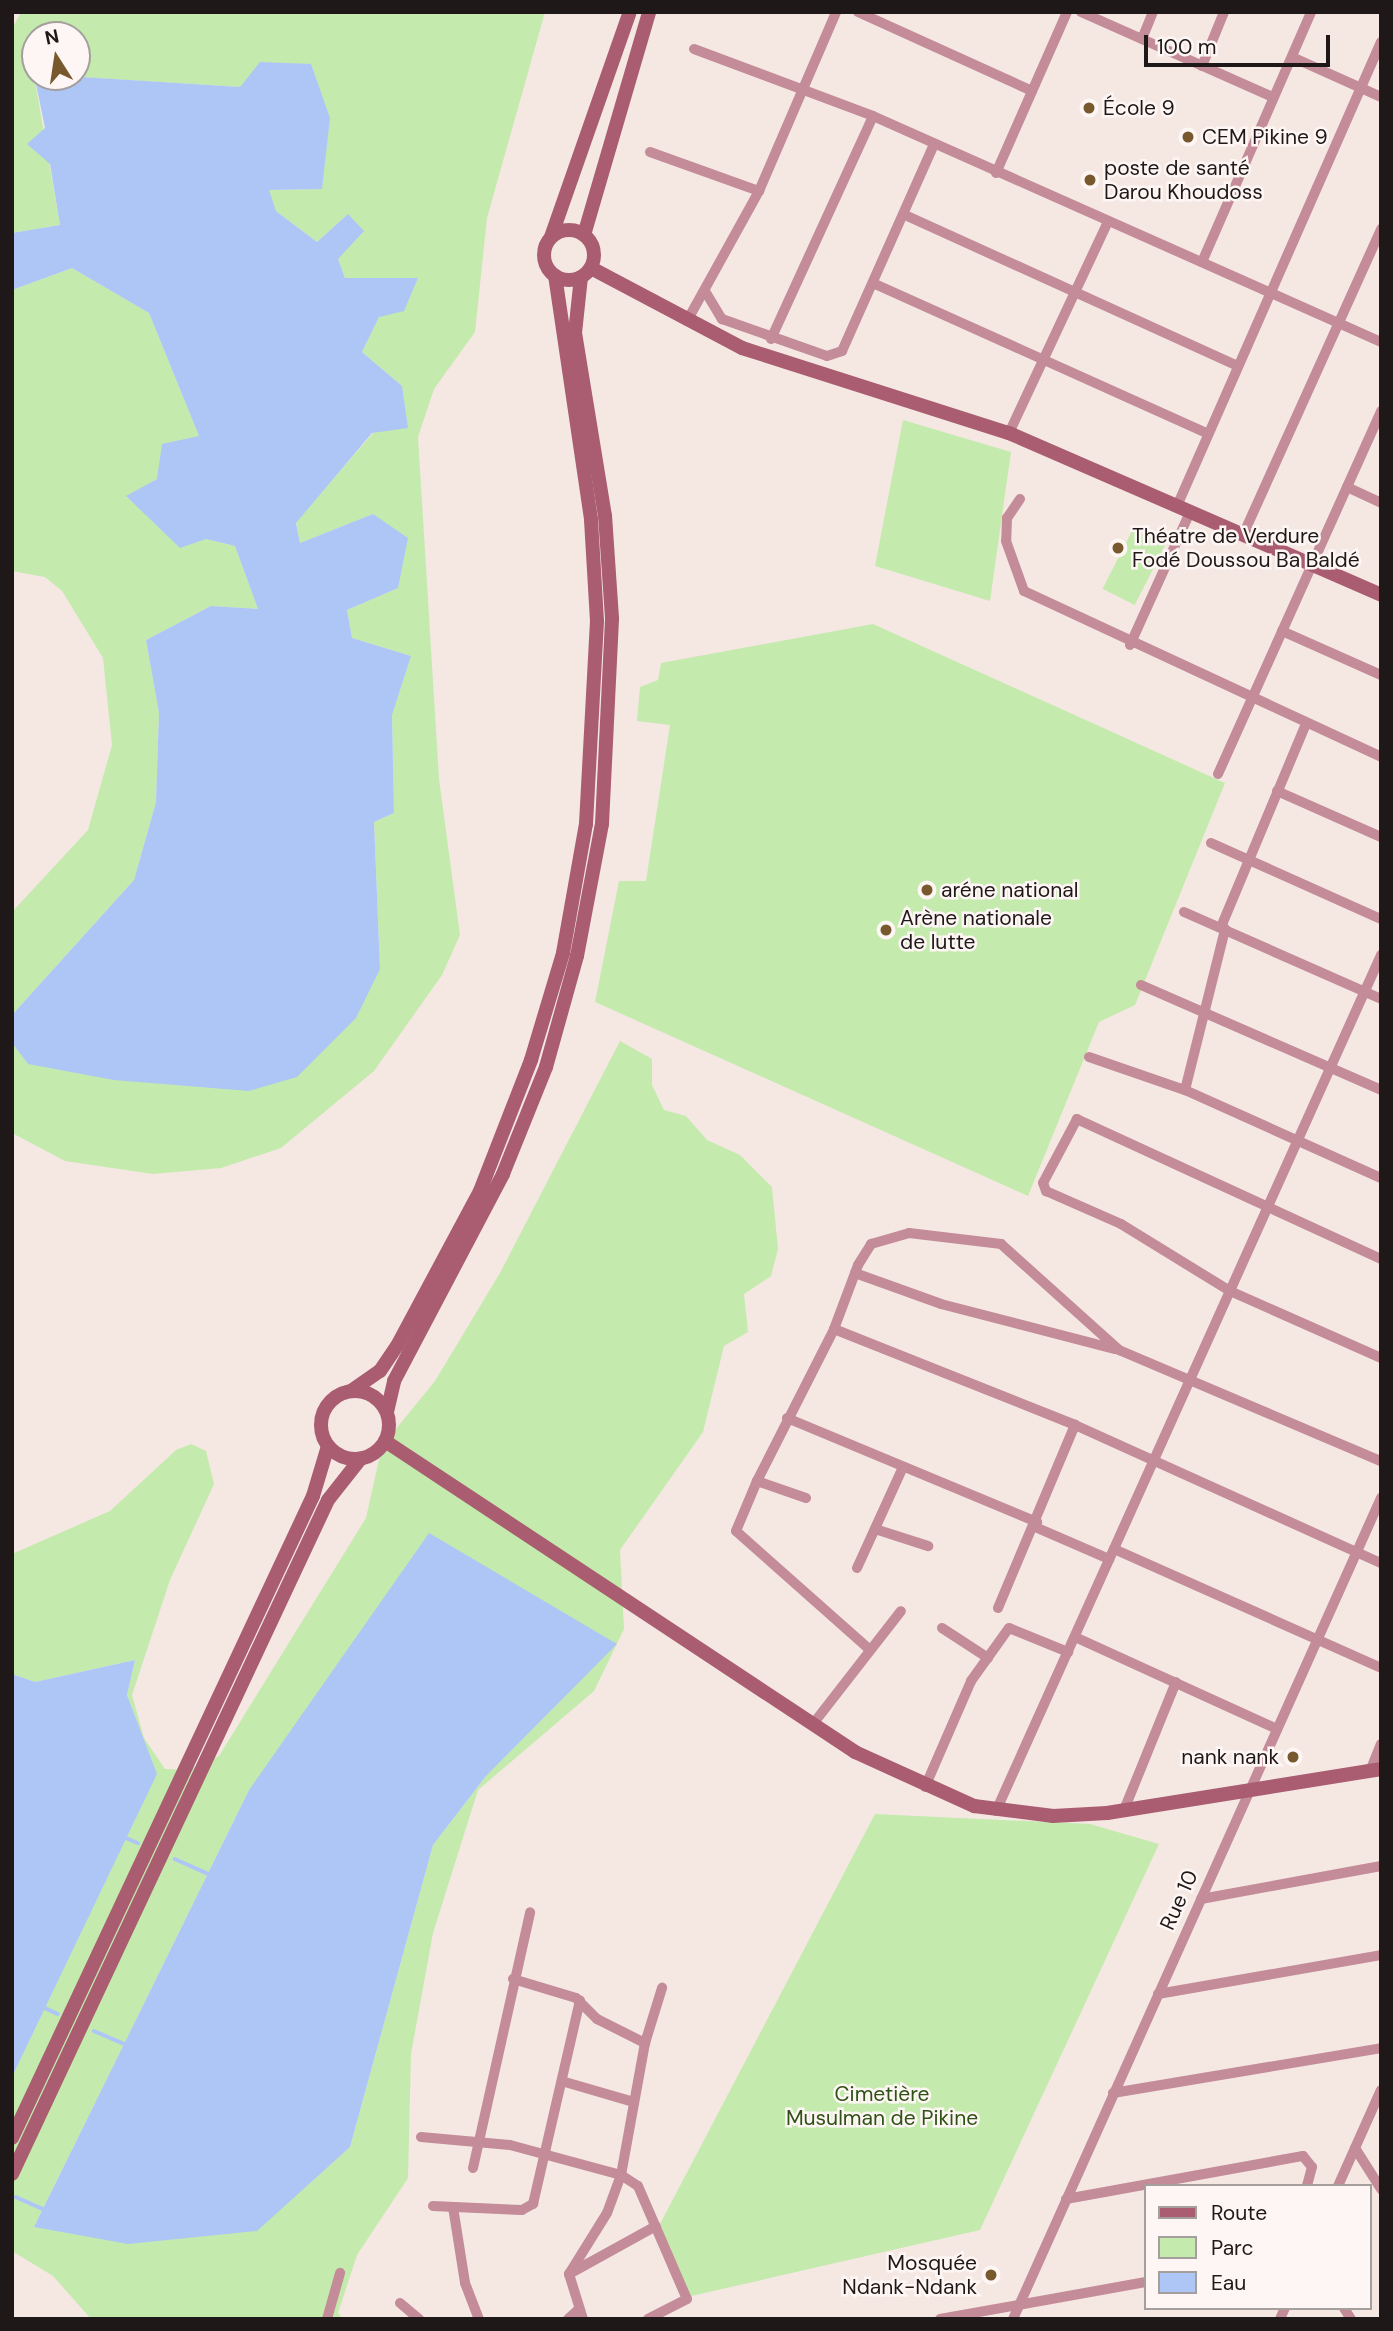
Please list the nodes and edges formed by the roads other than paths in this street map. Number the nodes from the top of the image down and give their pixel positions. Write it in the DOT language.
graph roads {
  1 [pos="630,12"];
  2 [pos="649,12"];
  3 [pos="836,12"];
  4 [pos="858,12"];
  5 [pos="1067,12"];
  6 [pos="1081,12"];
  7 [pos="1153,12"];
  8 [pos="1224,12"];
  9 [pos="1311,12"];
  10 [pos="1142,39"];
  11 [pos="1381,43"];
  12 [pos="694,49"];
  13 [pos="1292,57"];
  14 [pos="1202,66"];
  15 [pos="804,87"];
  16 [pos="1360,88"];
  17 [pos="1032,91"];
  18 [pos="1273,97"];
  19 [pos="1381,97"];
  20 [pos="873,116"];
  21 [pos="934,144"];
  22 [pos="650,152"];
  23 [pos="996,173"];
  24 [pos="759,191"];
  25 [pos="905,215"];
  26 [pos="1108,222"];
  27 [pos="1381,229"];
  28 [pos="584,235"];
  29 [pos="551,237"];
  30 [pos="1202,262"];
  31 [pos="586,272"];
  32 [pos="555,276"];
  33 [pos="875,284"];
  34 [pos="705,291"];
  35 [pos="1073,291"];
  36 [pos="1269,292"];
  37 [pos="687,321"];
  38 [pos="1339,323"];
  39 [pos="771,339"];
  40 [pos="1381,342"];
  41 [pos="1043,360"];
  42 [pos="1236,365"];
  43 [pos="1379,418"];
  44 [pos="1009,433"];
  45 [pos="1207,433"];
  46 [pos="1346,488"];
  47 [pos="1020,499"];
  48 [pos="1381,503"];
  49 [pos="1183,509"];
  50 [pos="1243,535"];
  51 [pos="1312,565"];
  52 [pos="1381,595"];
  53 [pos="1282,631"];
  54 [pos="1130,645"];
  55 [pos="1381,675"];
  56 [pos="1251,699"];
  57 [pos="1306,724"];
  58 [pos="1381,757"];
  59 [pos="1218,774"];
  60 [pos="1278,791"];
  61 [pos="1381,837"];
  62 [pos="1211,843"];
  63 [pos="1248,860"];
  64 [pos="1184,912"];
  65 [pos="1381,919"];
  66 [pos="1223,928"];
  67 [pos="1381,955"];
  68 [pos="1141,985"];
  69 [pos="1364,992"];
  70 [pos="1381,999"];
  71 [pos="1203,1010"];
  72 [pos="1089,1057"];
  73 [pos="1330,1068"];
  74 [pos="1185,1090"];
  75 [pos="1381,1090"];
  76 [pos="1297,1140"];
  77 [pos="1381,1178"];
  78 [pos="1267,1208"];
  79 [pos="1381,1259"];
  80 [pos="855,1273"];
  81 [pos="1230,1291"];
  82 [pos="834,1329"];
  83 [pos="1119,1350"];
  84 [pos="1381,1358"];
  85 [pos="1191,1377"];
  86 [pos="351,1391"];
  87 [pos="387,1412"];
  88 [pos="788,1418"];
  89 [pos="1075,1424"];
  90 [pos="385,1441"];
  91 [pos="328,1446"];
  92 [pos="361,1458"];
  93 [pos="1381,1461"];
  94 [pos="1153,1462"];
  95 [pos="904,1466"];
  96 [pos="757,1481"];
  97 [pos="806,1498"];
  98 [pos="1381,1498"];
  99 [pos="1036,1525"];
  100 [pos="875,1529"];
  101 [pos="928,1546"];
  102 [pos="1356,1552"];
  103 [pos="1112,1554"];
  104 [pos="1381,1563"];
  105 [pos="857,1568"];
  106 [pos="998,1608"];
  107 [pos="901,1611"];
  108 [pos="942,1628"];
  109 [pos="1075,1637"];
  110 [pos="1317,1639"];
  111 [pos="870,1650"];
  112 [pos="1068,1652"];
  113 [pos="988,1658"];
  114 [pos="1381,1668"];
  115 [pos="1176,1682"];
  116 [pos="813,1724"];
  117 [pos="1277,1729"];
  118 [pos="1381,1744"];
  119 [pos="1375,1770"];
  120 [pos="925,1787"];
  121 [pos="1250,1790"];
  122 [pos="1124,1810"];
  123 [pos="996,1811"];
  124 [pos="1381,1866"];
  125 [pos="1201,1899"];
  126 [pos="530,1912"];
  127 [pos="1381,1955"];
  128 [pos="513,1979"];
  129 [pos="662,1988"];
  130 [pos="1157,1994"];
  131 [pos="580,2000"];
  132 [pos="645,2043"];
  133 [pos="1381,2048"];
  134 [pos="565,2082"];
  135 [pos="1381,2090"];
  136 [pos="1113,2094"];
  137 [pos="634,2102"];
  138 [pos="421,2137"];
  139 [pos="12,2138"];
  140 [pos="477,2139"];
  141 [pos="1355,2148"];
  142 [pos="547,2154"];
  143 [pos="473,2168"];
  144 [pos="12,2174"];
  145 [pos="621,2175"];
  146 [pos="1149,2184"];
  147 [pos="1308,2184"];
  148 [pos="1339,2184"];
  149 [pos="1144,2185"];
  150 [pos="1381,2189"];
  151 [pos="1066,2199"];
  152 [pos="433,2206"];
  153 [pos="453,2207"];
  154 [pos="656,2226"];
  155 [pos="340,2273"];
  156 [pos="569,2274"];
  157 [pos="1144,2282"];
  158 [pos="400,2303"];
  159 [pos="1018,2305"];
  160 [pos="581,2314"];
  161 [pos="327,2319"];
  162 [pos="419,2319"];
  163 [pos="479,2319"];
  164 [pos="568,2319"];
  165 [pos="648,2319"];
  166 [pos="940,2319"];
  167 [pos="1013,2319"];
  1 -- 29 [label="main road"];
  2 -- 28 [label="main road"];
  3 -- 15 [label="street"];
  4 -- 17 [label="street"];
  5 -- 17 [label="street"];
  6 -- 10 [label="street"];
  7 -- 10 [label="street"];
  8 -- 14 [label="street"];
  9 -- 13 [label="street"];
  10 -- 14 [label="street"];
  11 -- 16 [label="street"];
  12 -- 15 [label="street"];
  13 -- 16 [label="street"];
  13 -- 18 [label="street"];
  14 -- 18 [label="street"];
  15 -- 20 [label="street"];
  15 -- 24 [label="street"];
  16 -- 19 [label="street"];
  16 -- 36 [label="street"];
  17 -- 23 [label="street"];
  18 -- 30 [label="street"];
  20 -- 21 [label="street"];
  20 -- 39 [label="street"];
  21 -- 23 [label="street"];
  21 -- 25 [label="street"];
  22 -- 24 [label="street"];
  23 -- 26 [label="street"];
  24 -- 34 [label="street"];
  25 -- 33 [label="street"];
  25 -- 35 [label="street"];
  26 -- 30 [label="street"];
  26 -- 35 [label="street"];
  27 -- 38 [label="street"];
  28 -- 29 [label="main road"];
  28 -- 31 [label="main road"];
  29 -- 32 [label="main road"];
  30 -- 36 [label="street"];
  31 -- 32 [label="main road"];
  31 -- 37 [label="main road"];
  31 -- 87 [label="main road"];
  32 -- 86 [label="main road"];
  33 -- 39 [label="street"];
  33 -- 41 [label="street"];
  34 -- 37 [label="street"];
  34 -- 39 [label="street"];
  35 -- 41 [label="street"];
  35 -- 42 [label="street"];
  36 -- 38 [label="street"];
  36 -- 42 [label="street"];
  37 -- 44 [label="main road"];
  38 -- 40 [label="street"];
  38 -- 50 [label="street"];
  41 -- 44 [label="street"];
  41 -- 45 [label="street"];
  42 -- 45 [label="street"];
  43 -- 46 [label="street"];
  44 -- 49 [label="main road"];
  45 -- 49 [label="street"];
  46 -- 48 [label="street"];
  46 -- 51 [label="street"];
  47 -- 54 [label="street"];
  49 -- 50 [label="main road"];
  49 -- 54 [label="street"];
  50 -- 51 [label="main road"];
  51 -- 52 [label="main road"];
  51 -- 53 [label="street"];
  53 -- 55 [label="street"];
  53 -- 56 [label="street"];
  54 -- 56 [label="street"];
  56 -- 57 [label="street"];
  56 -- 59 [label="street"];
  57 -- 58 [label="street"];
  57 -- 60 [label="street"];
  60 -- 61 [label="street"];
  60 -- 63 [label="street"];
  62 -- 63 [label="street"];
  63 -- 65 [label="street"];
  63 -- 66 [label="street"];
  64 -- 66 [label="street"];
  66 -- 69 [label="street"];
  66 -- 71 [label="street"];
  67 -- 69 [label="street"];
  68 -- 71 [label="street"];
  69 -- 70 [label="street"];
  69 -- 73 [label="street"];
  71 -- 73 [label="street"];
  71 -- 74 [label="street"];
  72 -- 74 [label="street"];
  73 -- 75 [label="street"];
  73 -- 76 [label="street"];
  74 -- 76 [label="street"];
  76 -- 77 [label="street"];
  76 -- 78 [label="street"];
  78 -- 79 [label="street"];
  78 -- 81 [label="street"];
  78 -- 81 [label="street"];
  80 -- 82 [label="street"];
  80 -- 83 [label="street"];
  80 -- 83 [label="street"];
  81 -- 84 [label="street"];
  81 -- 85 [label="street"];
  82 -- 88 [label="street"];
  82 -- 89 [label="street"];
  83 -- 85 [label="street"];
  85 -- 93 [label="street"];
  85 -- 94 [label="street"];
  86 -- 87 [label="main road"];
  86 -- 91 [label="main road"];
  87 -- 90 [label="main road"];
  88 -- 95 [label="street"];
  88 -- 96 [label="street"];
  89 -- 94 [label="street"];
  89 -- 99 [label="street"];
  90 -- 92 [label="main road"];
  90 -- 116 [label="main road"];
  91 -- 92 [label="main road"];
  91 -- 139 [label="main road"];
  92 -- 144 [label="main road"];
  94 -- 102 [label="street"];
  94 -- 103 [label="street"];
  95 -- 99 [label="street"];
  95 -- 100 [label="street"];
  96 -- 97 [label="street"];
  96 -- 111 [label="street"];
  98 -- 102 [label="street, Rue 10"];
  99 -- 103 [label="street"];
  99 -- 106 [label="street"];
  100 -- 101 [label="street"];
  100 -- 105 [label="street"];
  102 -- 104 [label="street"];
  102 -- 110 [label="street, Rue 10"];
  103 -- 109 [label="street"];
  103 -- 110 [label="street"];
  107 -- 111 [label="street"];
  108 -- 113 [label="street"];
  109 -- 112 [label="street"];
  109 -- 115 [label="street"];
  110 -- 114 [label="street"];
  110 -- 117 [label="street, Rue 10"];
  111 -- 116 [label="street"];
  112 -- 113 [label="street"];
  112 -- 123 [label="street"];
  113 -- 120 [label="street"];
  115 -- 117 [label="street"];
  115 -- 122 [label="street"];
  116 -- 120 [label="main road"];
  117 -- 121 [label="street, Rue 10"];
  118 -- 119 [label="street"];
  119 -- 121 [label="main road"];
  120 -- 123 [label="main road"];
  121 -- 122 [label="main road"];
  121 -- 125 [label="street, Rue 10"];
  122 -- 123 [label="main road"];
  124 -- 125 [label="street"];
  125 -- 130 [label="street, Rue 10"];
  126 -- 128 [label="street"];
  127 -- 130 [label="street"];
  128 -- 131 [label="street"];
  128 -- 140 [label="street"];
  129 -- 132 [label="street"];
  130 -- 136 [label="street, Rue 10"];
  131 -- 132 [label="street"];
  131 -- 134 [label="street"];
  132 -- 137 [label="street"];
  133 -- 136 [label="street"];
  134 -- 137 [label="street"];
  134 -- 142 [label="street"];
  135 -- 141 [label="street"];
  136 -- 151 [label="street, Rue 10"];
  137 -- 145 [label="street"];
  138 -- 140 [label="street"];
  140 -- 142 [label="street"];
  140 -- 143 [label="street"];
  141 -- 148 [label="street"];
  141 -- 150 [label="street"];
  142 -- 145 [label="street"];
  142 -- 153 [label="street"];
  145 -- 154 [label="street"];
  145 -- 156 [label="street"];
  146 -- 147 [label="street"];
  149 -- 151 [label="street"];
  151 -- 159 [label="street, Rue 10"];
  152 -- 153 [label="street"];
  153 -- 163 [label="street"];
  154 -- 156 [label="street"];
  154 -- 165 [label="street"];
  155 -- 161 [label="street"];
  156 -- 160 [label="street"];
  157 -- 159 [label="street"];
  158 -- 162 [label="street"];
  159 -- 166 [label="street"];
  159 -- 167 [label="street, Rue 10"];
  160 -- 164 [label="street"];
}
